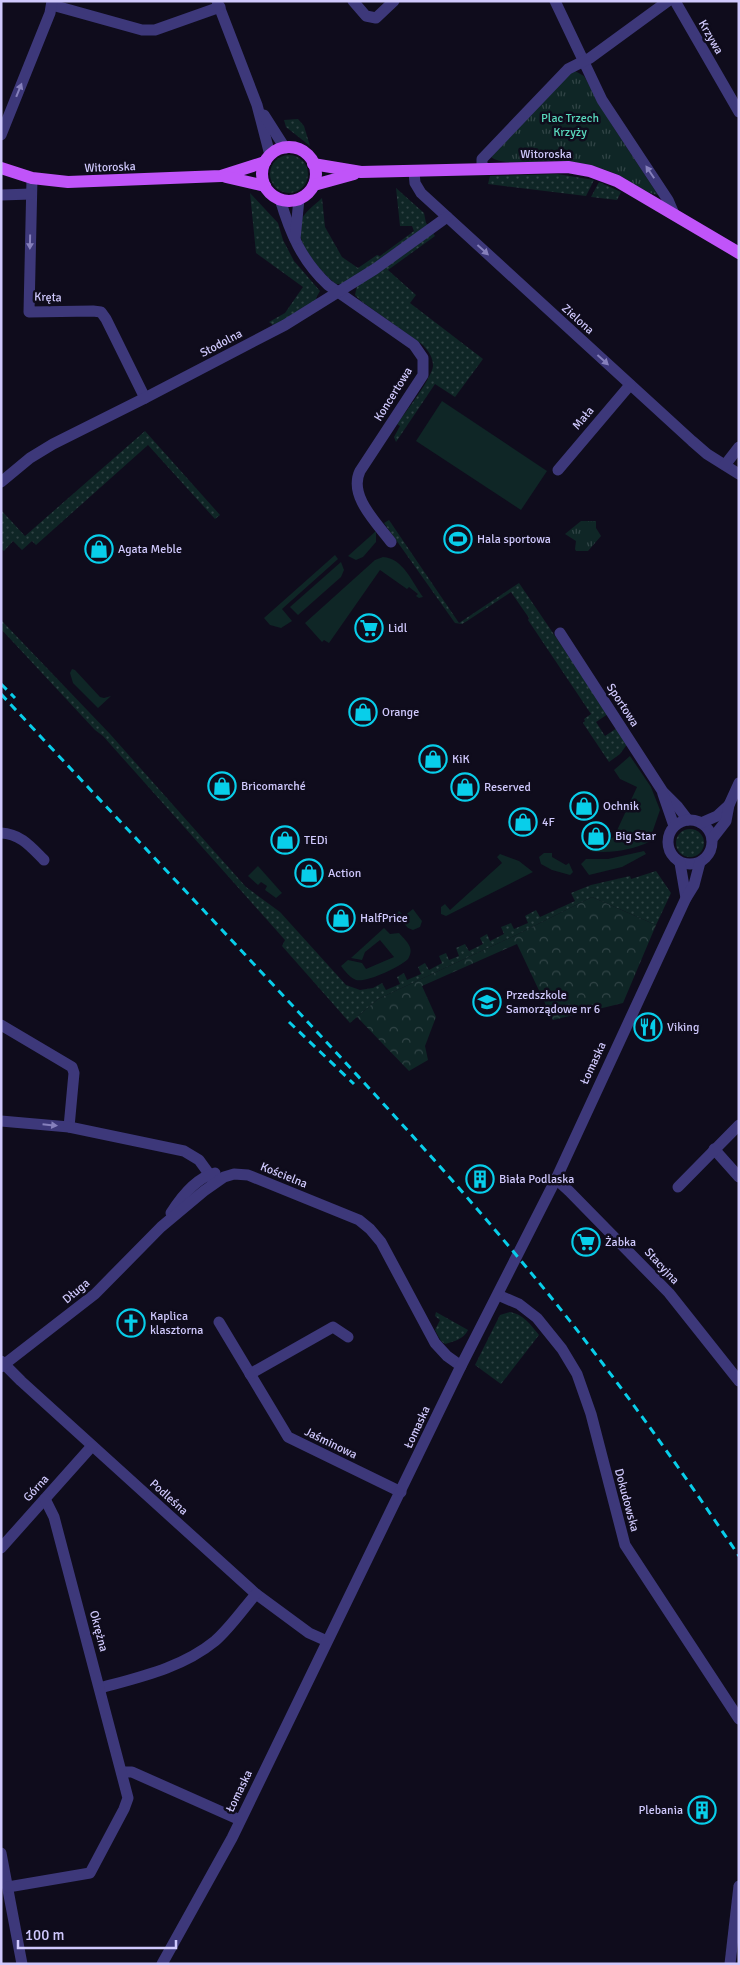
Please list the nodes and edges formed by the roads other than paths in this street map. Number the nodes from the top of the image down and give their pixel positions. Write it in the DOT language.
graph roads {
  1 [pos="353,1"];
  2 [pos="394,1"];
  3 [pos="555,1"];
  4 [pos="668,1"];
  5 [pos="675,1"];
  6 [pos="52,3"];
  7 [pos="219,4"];
  8 [pos="582,60"];
  9 [pos="257,106"];
  10 [pos="739,112"];
  11 [pos="1,135"];
  12 [pos="286,148"];
  13 [pos="268,158"];
  14 [pos="313,164"];
  15 [pos="1,168"];
  16 [pos="482,169"];
  17 [pos="362,172"];
  18 [pos="414,172"];
  19 [pos="221,176"];
  20 [pos="32,178"];
  21 [pos="314,185"];
  22 [pos="265,186"];
  23 [pos="31,194"];
  24 [pos="1,195"];
  25 [pos="280,199"];
  26 [pos="299,199"];
  27 [pos="674,214"];
  28 [pos="447,217"];
  29 [pos="294,240"];
  30 [pos="739,253"];
  31 [pos="339,292"];
  32 [pos="630,385"];
  33 [pos="146,398"];
  34 [pos="739,447"];
  35 [pos="725,465"];
  36 [pos="558,470"];
  37 [pos="739,474"];
  38 [pos="1,482"];
  39 [pos="391,542"];
  40 [pos="560,633"];
  41 [pos="739,783"];
  42 [pos="663,792"];
  43 [pos="729,805"];
  44 [pos="688,820"];
  45 [pos="702,823"];
  46 [pos="674,826"];
  47 [pos="1,833"];
  48 [pos="712,839"];
  49 [pos="44,860"];
  50 [pos="700,862"];
  51 [pos="680,863"];
  52 [pos="686,898"];
  53 [pos="1,1025"];
  54 [pos="1,1121"];
  55 [pos="739,1124"];
  56 [pos="69,1127"];
  57 [pos="714,1149"];
  58 [pos="739,1177"];
  59 [pos="212,1178"];
  60 [pos="556,1179"];
  61 [pos="678,1187"];
  62 [pos="498,1295"];
  63 [pos="218,1322"];
  64 [pos="348,1337"];
  65 [pos="2,1364"];
  66 [pos="461,1366"];
  67 [pos="250,1374"];
  68 [pos="739,1382"];
  69 [pos="92,1446"];
  70 [pos="401,1492"];
  71 [pos="45,1499"];
  72 [pos="1,1548"];
  73 [pos="256,1594"];
  74 [pos="327,1641"];
  75 [pos="100,1688"];
  76 [pos="739,1719"];
  77 [pos="122,1772"];
  78 [pos="240,1820"];
  79 [pos="1,1853"];
  80 [pos="5,1881"];
  81 [pos="739,1886"];
  82 [pos="22,1964"];
  83 [pos="162,1964"];
  84 [pos="730,1964"];
  1 -- 2 [label="street"];
  3 -- 8 [label="street"];
  4 -- 8 [label="street"];
  5 -- 10 [label="street, Krzywa"];
  6 -- 7 [label="street"];
  11 -- 6 [label="street, one-way"];
  7 -- 9 [label="street"];
  8 -- 16 [label="street"];
  27 -- 8 [label="street, one-way"];
  9 -- 12 [label="street"];
  9 -- 13 [label="street"];
  12 -- 13 [label="main road"];
  12 -- 14 [label="main road"];
  13 -- 19 [label="main road, Witoroska"];
  13 -- 22 [label="main road"];
  14 -- 17 [label="main road, Witoroska"];
  14 -- 21 [label="main road"];
  15 -- 20 [label="main road, Witoroska"];
  16 -- 18 [label="main road, Witoroska"];
  16 -- 27 [label="main road, Witoroska"];
  17 -- 18 [label="main road, Witoroska"];
  17 -- 21 [label="main road, Witoroska"];
  18 -- 28 [label="street, Zielona"];
  19 -- 20 [label="main road, Witoroska"];
  19 -- 22 [label="main road, Witoroska"];
  20 -- 23 [label="street, Kręta"];
  21 -- 26 [label="main road"];
  22 -- 25 [label="main road"];
  23 -- 24 [label="street"];
  23 -- 33 [label="street, Kręta, one-way"];
  25 -- 26 [label="main road"];
  25 -- 29 [label="street, Koncertowa"];
  26 -- 29 [label="street"];
  27 -- 30 [label="main road, Witoroska"];
  28 -- 31 [label="street, Stodolna"];
  28 -- 32 [label="street, Zielona, one-way"];
  29 -- 31 [label="street, Koncertowa"];
  31 -- 33 [label="street, Stodolna"];
  31 -- 39 [label="street, Koncertowa"];
  32 -- 35 [label="street, Zielona"];
  32 -- 36 [label="street, Mała"];
  33 -- 38 [label="street, Stodolna"];
  34 -- 35 [label="street"];
  35 -- 37 [label="street, Zielona"];
  40 -- 42 [label="street, Sportowa"];
  41 -- 43 [label="street"];
  42 -- 44 [label="street, Sportowa"];
  42 -- 46 [label="street, Sportowa"];
  43 -- 45 [label="street"];
  43 -- 48 [label="street"];
  44 -- 45 [label="street"];
  44 -- 46 [label="street"];
  45 -- 48 [label="street"];
  46 -- 51 [label="street"];
  47 -- 49 [label="street"];
  48 -- 50 [label="street"];
  50 -- 51 [label="street"];
  50 -- 52 [label="street, Łomaska"];
  51 -- 52 [label="street"];
  52 -- 60 [label="street, Łomaska"];
  53 -- 56 [label="street"];
  54 -- 56 [label="street, one-way"];
  55 -- 57 [label="street"];
  56 -- 59 [label="street"];
  57 -- 58 [label="street"];
  57 -- 61 [label="street"];
  59 -- 65 [label="street, Długa"];
  59 -- 66 [label="street, Kościelna"];
  60 -- 62 [label="street, Łomaska"];
  60 -- 68 [label="street, Stacyjna"];
  62 -- 66 [label="street, Łomaska"];
  62 -- 76 [label="street, Dokudowska"];
  63 -- 67 [label="street, Jaśminowa"];
  64 -- 67 [label="street"];
  65 -- 69 [label="street, Podleśna"];
  66 -- 70 [label="street, Łomaska"];
  67 -- 70 [label="street, Jaśminowa"];
  69 -- 71 [label="street, Górna"];
  69 -- 73 [label="street, Podleśna"];
  70 -- 74 [label="street, Łomaska"];
  71 -- 72 [label="street, Górna"];
  71 -- 75 [label="street, Okrężna"];
  73 -- 74 [label="street, Podleśna"];
  73 -- 75 [label="street"];
  74 -- 78 [label="street, Łomaska"];
  75 -- 77 [label="street, Okrężna"];
  77 -- 78 [label="street"];
  77 -- 80 [label="street, Okrężna"];
  78 -- 83 [label="street, Łomaska"];
  79 -- 80 [label="street"];
  80 -- 82 [label="street"];
  81 -- 84 [label="street"];
}
